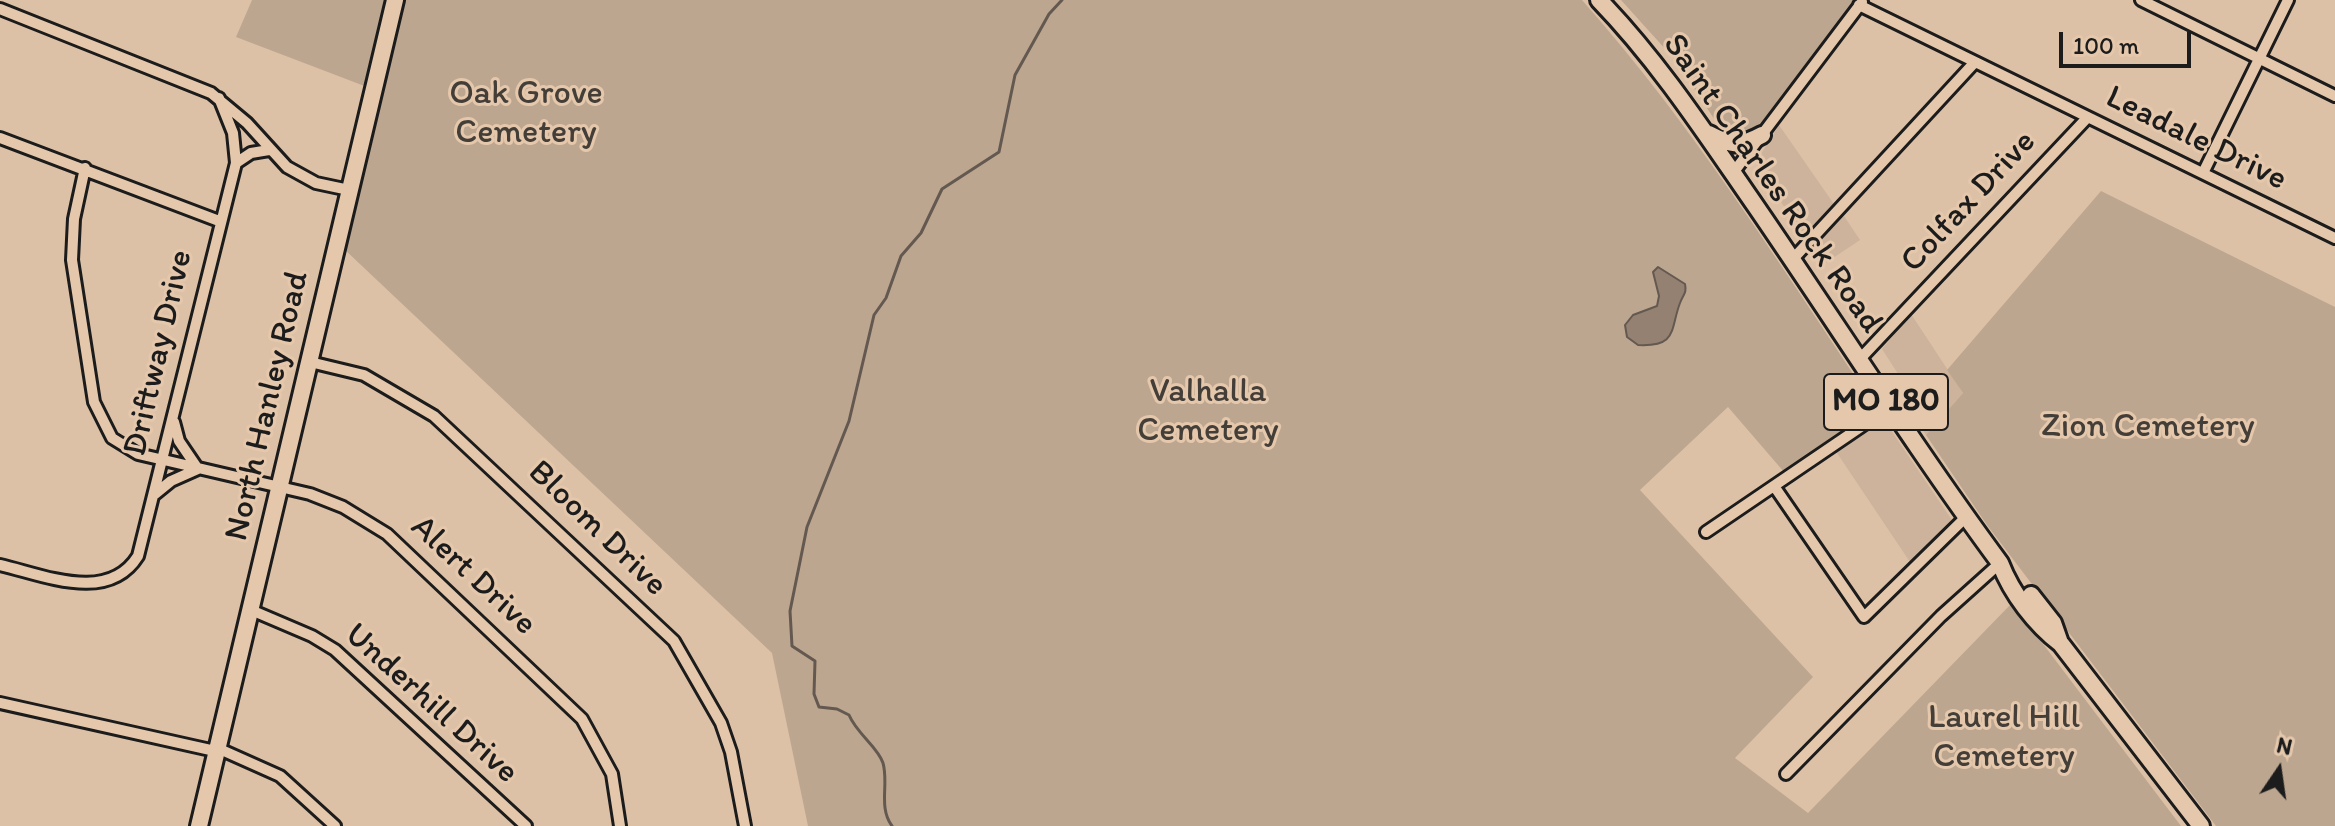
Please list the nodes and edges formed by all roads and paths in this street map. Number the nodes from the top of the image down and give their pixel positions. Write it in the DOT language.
graph roads {
  1 [pos="395,0"];
  2 [pos="1599,0"];
  3 [pos="2141,0"];
  4 [pos="2288,0"];
  5 [pos="1861,3"];
  6 [pos="0,9"];
  7 [pos="2260,59"];
  8 [pos="1975,62"];
  9 [pos="2335,96"];
  10 [pos="219,98"];
  11 [pos="2087,118"];
  12 [pos="1706,132"];
  13 [pos="1762,135"];
  14 [pos="0,138"];
  15 [pos="269,150"];
  16 [pos="236,163"];
  17 [pos="85,168"];
  18 [pos="1733,173"];
  19 [pos="2203,173"];
  20 [pos="349,190"];
  21 [pos="219,221"];
  22 [pos="2335,238"];
  23 [pos="1792,260"];
  24 [pos="1859,360"];
  25 [pos="310,362"];
  26 [pos="1890,407"];
  27 [pos="173,416"];
  28 [pos="163,460"];
  29 [pos="198,469"];
  30 [pos="1774,486"];
  31 [pos="280,487"];
  32 [pos="155,494"];
  33 [pos="1966,517"];
  34 [pos="1706,532"];
  35 [pos="2000,563"];
  36 [pos="0,565"];
  37 [pos="251,610"];
  38 [pos="0,703"];
  39 [pos="215,749"];
  40 [pos="1786,774"];
  41 [pos="2199,824"];
  42 [pos="199,826"];
  43 [pos="335,826"];
  44 [pos="526,826"];
  45 [pos="620,826"];
  46 [pos="745,826"];
  1 -- 20 [label="main road, North Hanley Road"];
  2 -- 12 [label="main road, Saint Charles Rock Road / MO 180"];
  3 -- 7 [label="street"];
  4 -- 7 [label="street"];
  5 -- 8 [label="street, Leadale Drive"];
  5 -- 13 [label="street"];
  6 -- 10 [label="street"];
  7 -- 9 [label="street"];
  7 -- 19 [label="street"];
  8 -- 11 [label="street, Leadale Drive"];
  8 -- 23 [label="street"];
  10 -- 15 [label="street"];
  10 -- 16 [label="street, Driftway Drive"];
  11 -- 19 [label="street, Leadale Drive"];
  11 -- 24 [label="street, Colfax Drive"];
  12 -- 13 [label="main road"];
  12 -- 18 [label="main road, Saint Charles Rock Road / MO 180"];
  13 -- 18 [label="street"];
  14 -- 17 [label="street"];
  15 -- 16 [label="street"];
  15 -- 20 [label="street"];
  16 -- 21 [label="street, Driftway Drive"];
  17 -- 21 [label="street"];
  17 -- 28 [label="street, Alert Drive"];
  18 -- 23 [label="main road, Saint Charles Rock Road / MO 180"];
  19 -- 22 [label="street, Leadale Drive"];
  20 -- 25 [label="main road, North Hanley Road"];
  21 -- 27 [label="street, Driftway Drive"];
  23 -- 24 [label="main road, Saint Charles Rock Road / MO 180"];
  24 -- 26 [label="main road, Saint Charles Rock Road / MO 180"];
  25 -- 31 [label="main road, North Hanley Road"];
  25 -- 46 [label="street, Bloom Drive"];
  26 -- 30 [label="street"];
  26 -- 33 [label="main road, Saint Charles Rock Road / MO 180"];
  27 -- 28 [label="street, Driftway Drive"];
  27 -- 29 [label="street"];
  28 -- 29 [label="street, Alert Drive"];
  28 -- 32 [label="street, Driftway Drive"];
  29 -- 31 [label="street, Alert Drive"];
  29 -- 32 [label="street"];
  30 -- 33 [label="street"];
  30 -- 34 [label="street"];
  31 -- 37 [label="main road, North Hanley Road"];
  31 -- 45 [label="street, Alert Drive"];
  32 -- 36 [label="street, Driftway Drive"];
  33 -- 35 [label="main road, Saint Charles Rock Road / MO 180"];
  35 -- 40 [label="street"];
  35 -- 41 [label="main road, Saint Charles Rock Road / MO 180"];
  37 -- 39 [label="main road, North Hanley Road"];
  37 -- 44 [label="street, Underhill Drive"];
  38 -- 39 [label="street"];
  39 -- 42 [label="main road, North Hanley Road"];
  39 -- 43 [label="street"];
}
